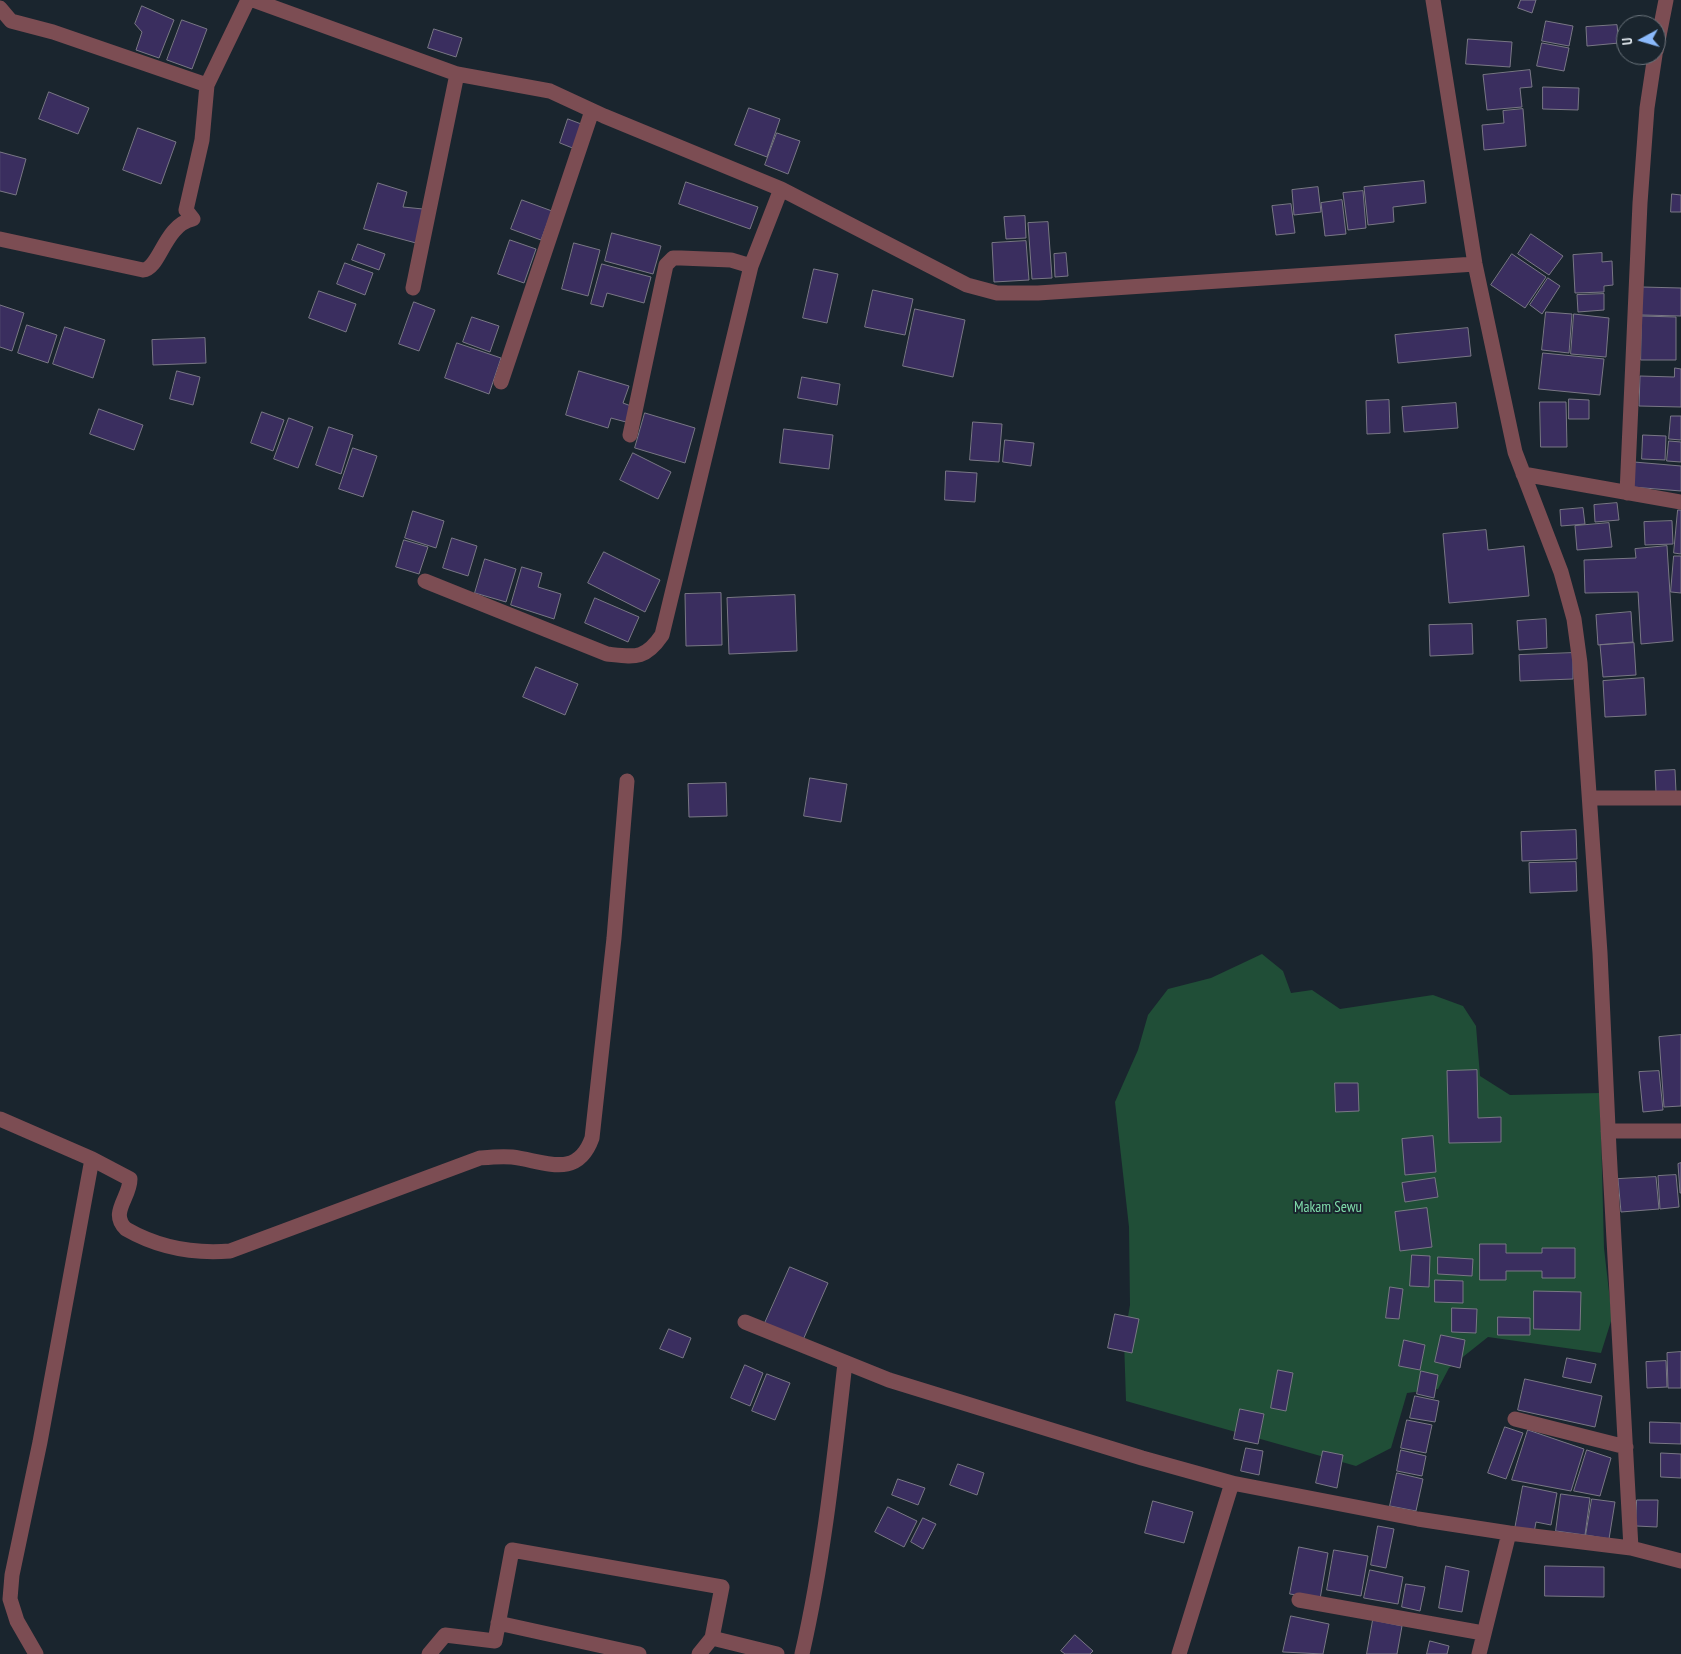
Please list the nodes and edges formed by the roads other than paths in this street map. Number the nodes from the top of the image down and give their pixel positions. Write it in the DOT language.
graph roads {
  1 [pos="248,0"];
  2 [pos="252,0"];
  3 [pos="1433,0"];
  4 [pos="1666,0"];
  5 [pos="0,8"];
  6 [pos="1663,15"];
  7 [pos="1653,65"];
  8 [pos="457,74"];
  9 [pos="207,85"];
  10 [pos="592,111"];
  11 [pos="781,189"];
  12 [pos="0,240"];
  13 [pos="1475,264"];
  14 [pos="751,266"];
  15 [pos="413,288"];
  16 [pos="501,382"];
  17 [pos="630,435"];
  18 [pos="1523,474"];
  19 [pos="1627,493"];
  20 [pos="1681,502"];
  21 [pos="425,582"];
  22 [pos="627,781"];
  23 [pos="1590,798"];
  24 [pos="1681,798"];
  25 [pos="0,1119"];
  26 [pos="1608,1131"];
  27 [pos="1681,1131"];
  28 [pos="92,1159"];
  29 [pos="745,1322"];
  30 [pos="845,1363"];
  31 [pos="1515,1419"];
  32 [pos="1626,1447"];
  33 [pos="1232,1483"];
  34 [pos="1509,1533"];
  35 [pos="1631,1548"];
  36 [pos="1681,1561"];
  37 [pos="1299,1600"];
  38 [pos="498,1623"];
  39 [pos="1483,1632"];
  40 [pos="712,1638"];
  41 [pos="36,1654"];
  42 [pos="429,1654"];
  43 [pos="639,1654"];
  44 [pos="699,1654"];
  45 [pos="777,1654"];
  46 [pos="802,1654"];
  47 [pos="1179,1654"];
  48 [pos="1479,1654"];
  1 -- 9 [label="street"];
  2 -- 8 [label="street"];
  3 -- 13 [label="street"];
  4 -- 6 [label="street"];
  5 -- 9 [label="street"];
  7 -- 19 [label="street"];
  8 -- 10 [label="street"];
  8 -- 15 [label="street"];
  9 -- 12 [label="street"];
  10 -- 11 [label="street"];
  10 -- 16 [label="street"];
  11 -- 13 [label="street"];
  11 -- 14 [label="street"];
  13 -- 18 [label="street"];
  14 -- 17 [label="street"];
  14 -- 21 [label="street"];
  18 -- 19 [label="street"];
  18 -- 23 [label="street"];
  19 -- 20 [label="street"];
  22 -- 28 [label="street"];
  23 -- 24 [label="street"];
  23 -- 26 [label="street"];
  25 -- 28 [label="street"];
  26 -- 27 [label="street"];
  26 -- 32 [label="street"];
  28 -- 41 [label="street"];
  29 -- 30 [label="street"];
  30 -- 33 [label="street"];
  30 -- 46 [label="street"];
  31 -- 32 [label="street"];
  32 -- 35 [label="street"];
  33 -- 34 [label="street"];
  33 -- 47 [label="street"];
  34 -- 35 [label="street"];
  34 -- 39 [label="street"];
  35 -- 36 [label="street"];
  37 -- 39 [label="street"];
  38 -- 40 [label="street"];
  38 -- 42 [label="street"];
  38 -- 43 [label="street"];
  39 -- 48 [label="street"];
  40 -- 44 [label="street"];
  40 -- 45 [label="street"];
}
